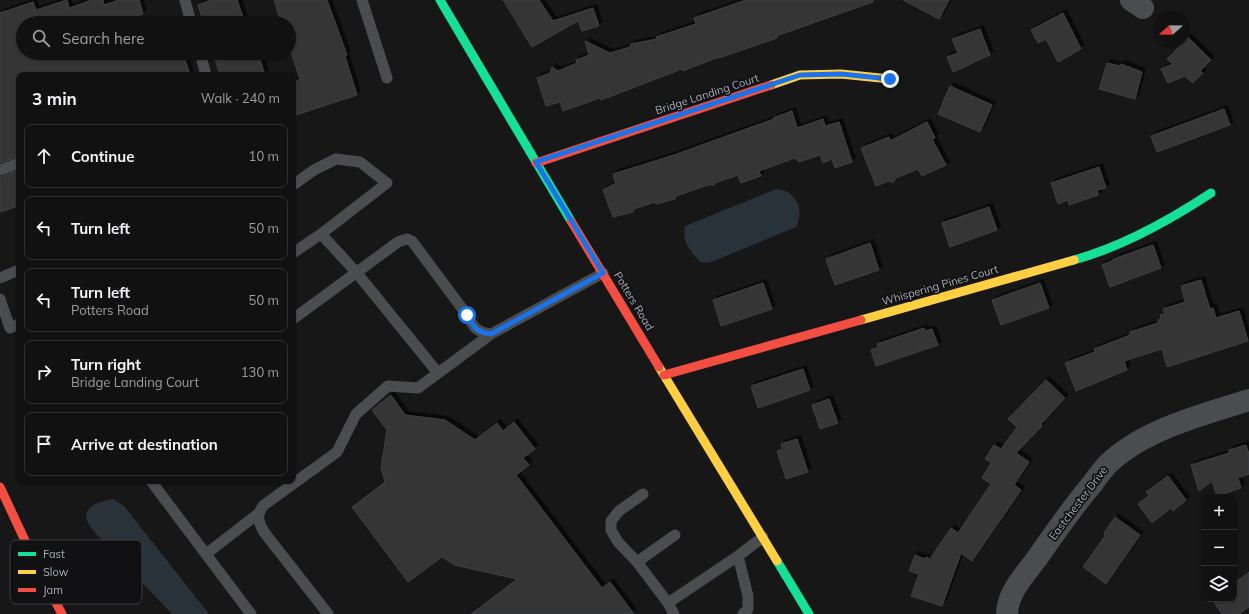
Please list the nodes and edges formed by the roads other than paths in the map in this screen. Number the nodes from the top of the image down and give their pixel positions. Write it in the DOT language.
graph roads {
  1 [pos="185,0"];
  2 [pos="362,0"];
  3 [pos="440,0"];
  4 [pos="189,16"];
  5 [pos="202,60"];
  6 [pos="205,72"];
  7 [pos="387,78"];
  8 [pos="890,79"];
  9 [pos="536,162"];
  10 [pos="16,164"];
  11 [pos="0,170"];
  12 [pos="296,184"];
  13 [pos="1212,193"];
  14 [pos="321,234"];
  15 [pos="296,251"];
  16 [pos="16,271"];
  17 [pos="356,272"];
  18 [pos="603,273"];
  19 [pos="0,278"];
  20 [pos="0,299"];
  21 [pos="296,317"];
  22 [pos="16,325"];
  23 [pos="491,334"];
  24 [pos="438,374"];
  25 [pos="664,375"];
  26 [pos="1249,400"];
  27 [pos="296,482"];
  28 [pos="153,484"];
  29 [pos="293,484"];
  30 [pos="0,487"];
  31 [pos="643,494"];
  32 [pos="259,513"];
  33 [pos="675,535"];
  34 [pos="763,538"];
  35 [pos="25,540"];
  36 [pos="206,554"];
  37 [pos="738,556"];
  38 [pos="637,562"];
  39 [pos="668,603"];
  40 [pos="57,604"];
  41 [pos="746,611"];
  42 [pos="62,614"];
  43 [pos="251,614"];
  44 [pos="328,614"];
  45 [pos="674,614"];
  46 [pos="809,614"];
  47 [pos="1007,614"];
  1 -- 4 [label="lane"];
  2 -- 7 [label="lane"];
  3 -- 9 [label="main road, Potters Road"];
  5 -- 6 [label="lane"];
  8 -- 9 [label="main road, Bridge Landing Court"];
  9 -- 18 [label="main road, Potters Road"];
  10 -- 11 [label="lane"];
  12 -- 14 [label="lane"];
  13 -- 25 [label="main road, Whispering Pines Court"];
  14 -- 15 [label="lane"];
  14 -- 17 [label="lane"];
  16 -- 19 [label="lane"];
  17 -- 21 [label="lane"];
  17 -- 23 [label="lane"];
  17 -- 24 [label="lane"];
  18 -- 23 [label="lane"];
  18 -- 25 [label="main road, Potters Road"];
  20 -- 22 [label="lane"];
  23 -- 24 [label="lane"];
  24 -- 27 [label="lane"];
  25 -- 34 [label="main road, Potters Road"];
  26 -- 47 [label="street, Eastchester Drive"];
  28 -- 36 [label="lane"];
  29 -- 32 [label="lane"];
  30 -- 35 [label="main road"];
  31 -- 38 [label="lane"];
  32 -- 36 [label="lane"];
  32 -- 44 [label="lane"];
  33 -- 38 [label="lane"];
  34 -- 37 [label="lane"];
  34 -- 46 [label="main road, Potters Road"];
  36 -- 43 [label="lane"];
  37 -- 39 [label="lane"];
  37 -- 41 [label="lane"];
  38 -- 39 [label="lane"];
  39 -- 45 [label="lane"];
  40 -- 42 [label="main road"];
}
